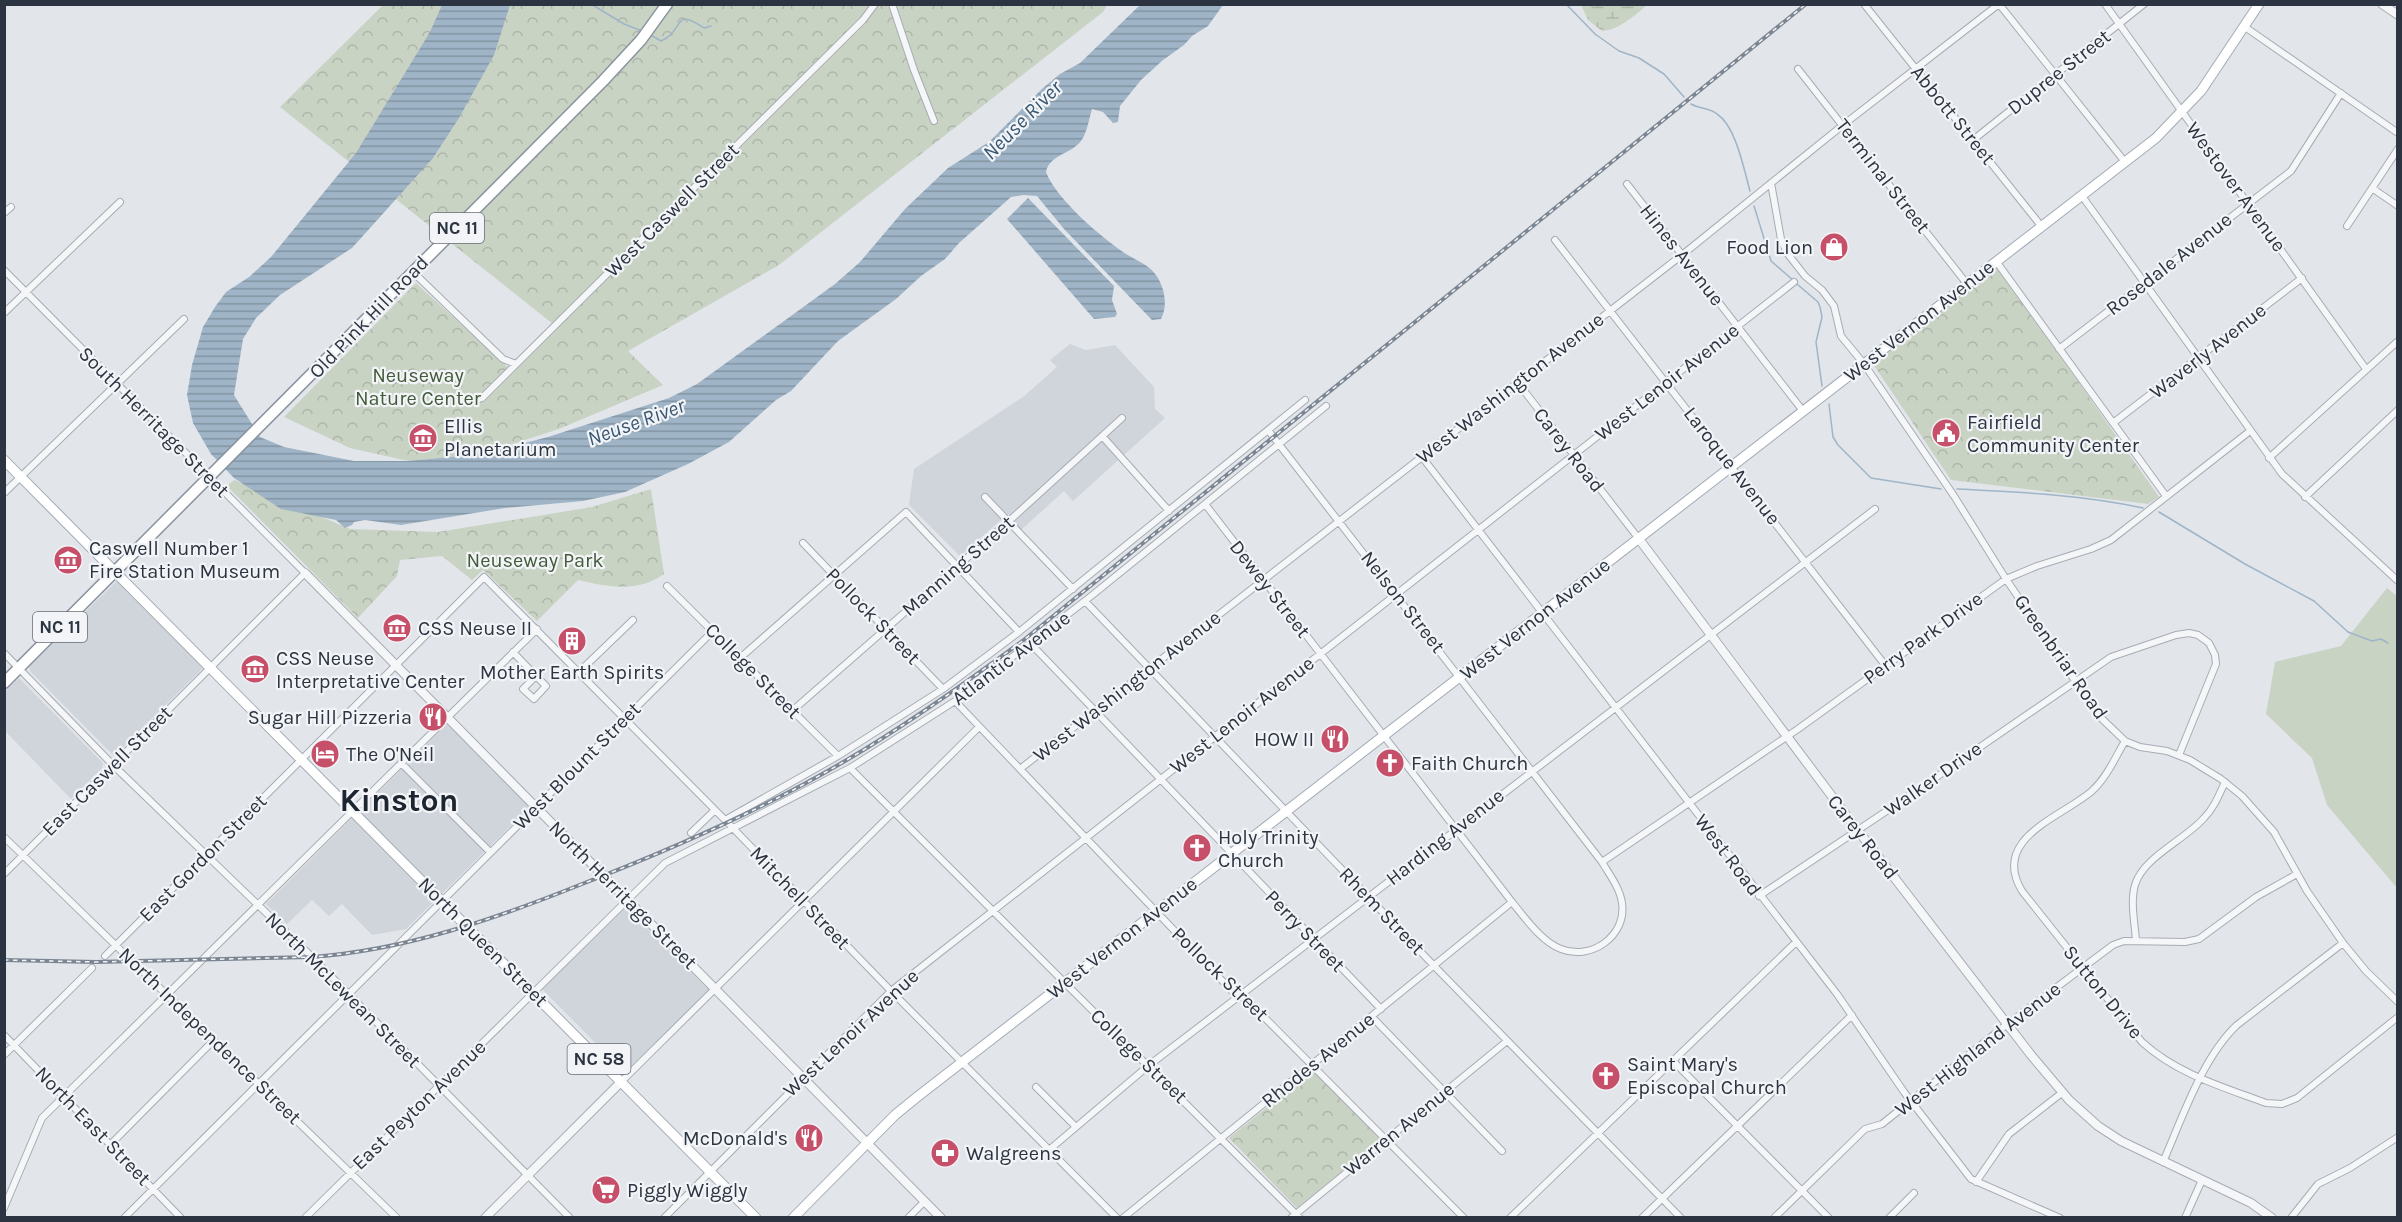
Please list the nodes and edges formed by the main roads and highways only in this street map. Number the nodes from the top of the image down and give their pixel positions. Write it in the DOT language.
graph roads {
  1 [pos="667,4"];
  2 [pos="2259,4"];
  3 [pos="4,459"];
  4 [pos="115,572"];
  5 [pos="4,683"];
  6 [pos="756,1218"];
  7 [pos="793,1218"];
  1 -- 4 [label="highway, Old Pink Hill Road / NC 11"];
  2 -- 7 [label="main road, West Vernon Avenue"];
  3 -- 4 [label="main road, NC 58"];
  4 -- 5 [label="highway, NC 11"];
  4 -- 6 [label="main road, North Queen Street / NC 58"];
}
